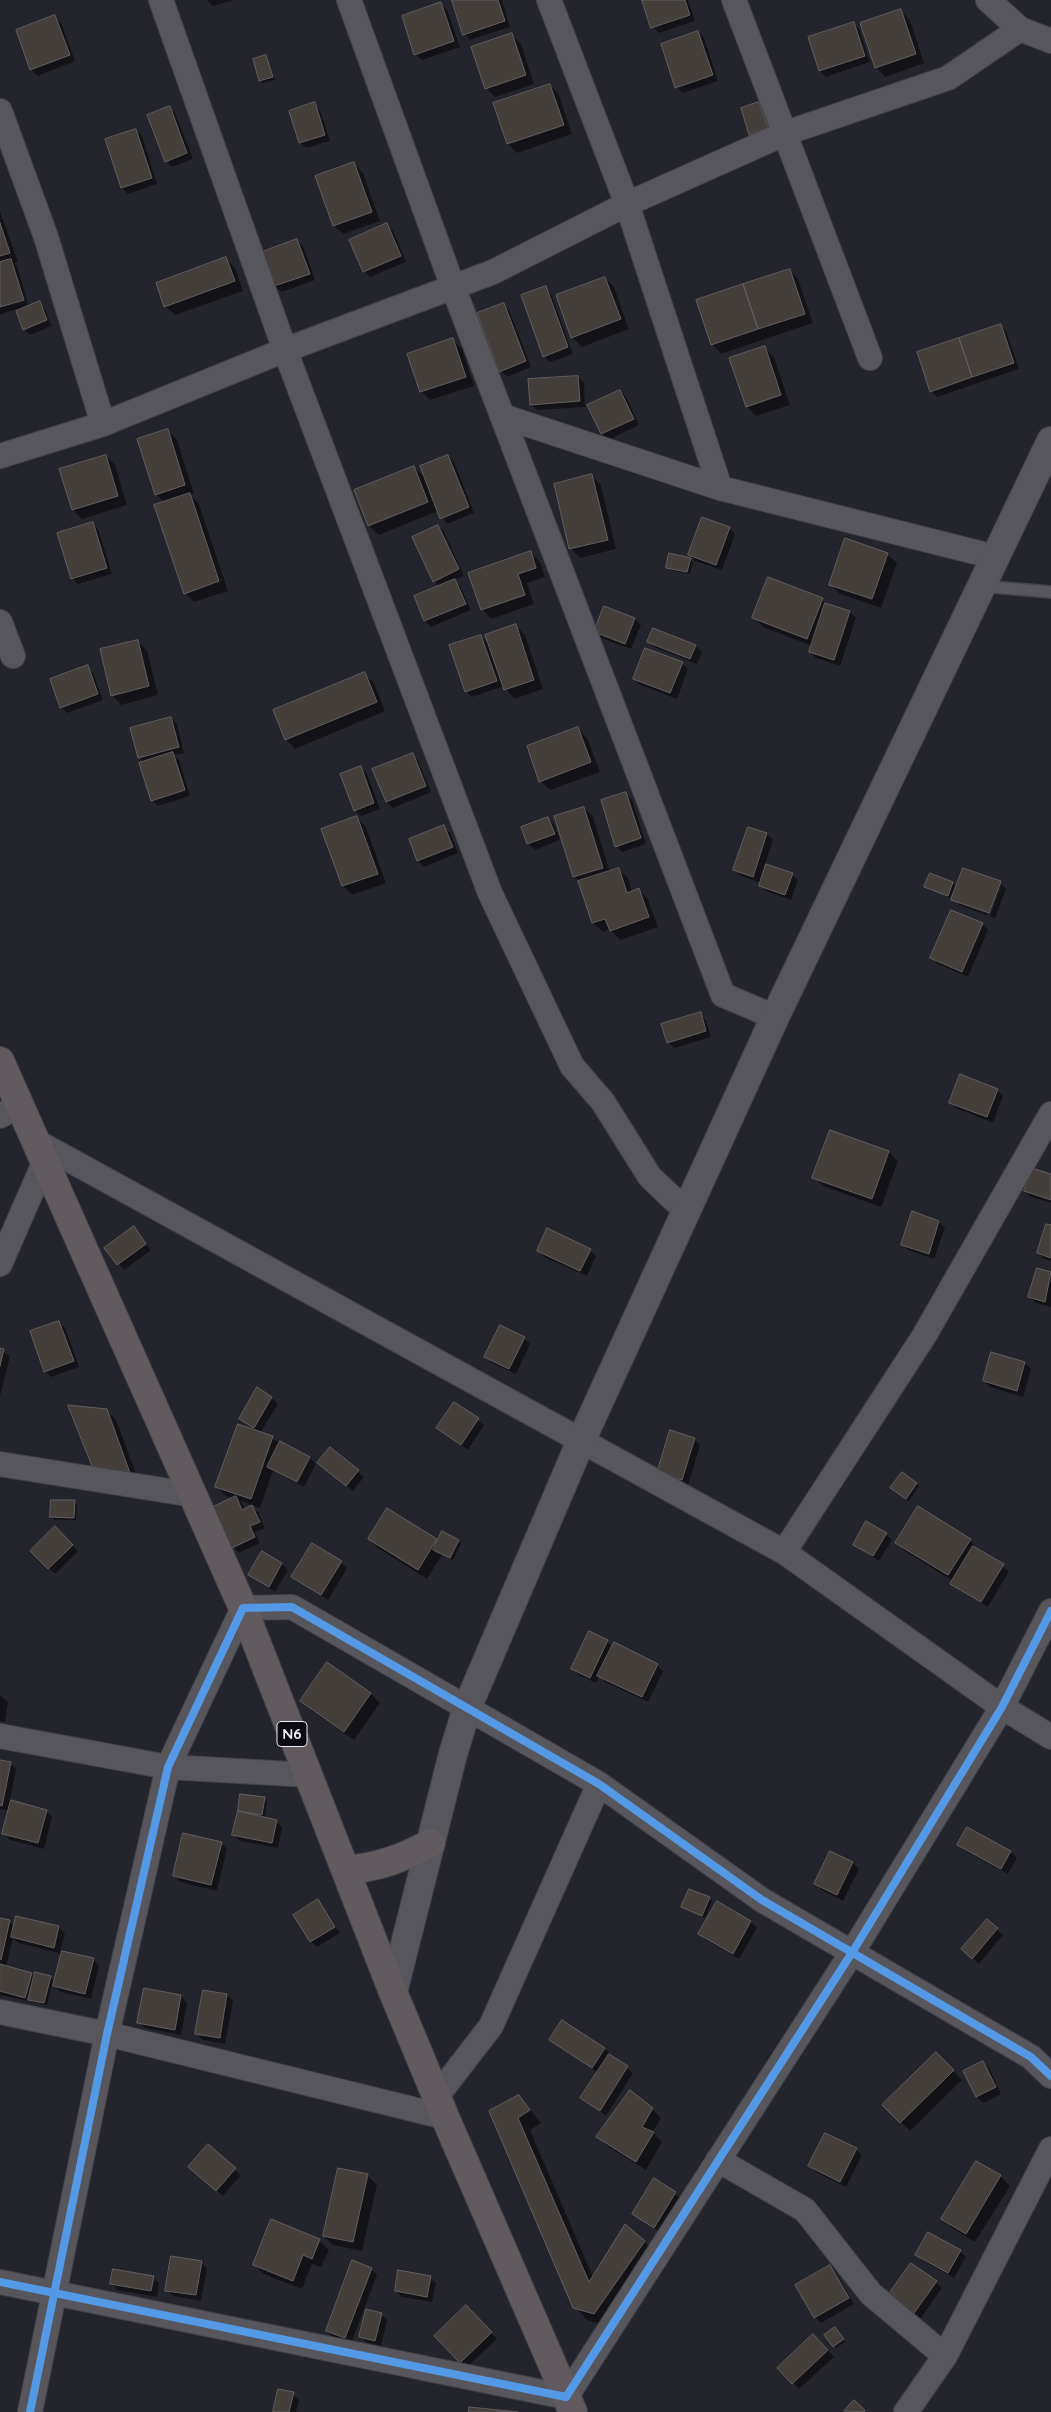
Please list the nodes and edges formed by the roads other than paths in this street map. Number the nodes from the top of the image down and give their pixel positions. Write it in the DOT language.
graph roads {
  1 [pos="161,0"];
  2 [pos="349,0"];
  3 [pos="549,0"];
  4 [pos="734,0"];
  5 [pos="988,0"];
  6 [pos="1020,29"];
  7 [pos="1051,41"];
  8 [pos="0,111"];
  9 [pos="786,133"];
  10 [pos="627,204"];
  11 [pos="454,287"];
  12 [pos="285,350"];
  13 [pos="870,358"];
  14 [pos="502,416"];
  15 [pos="103,424"];
  16 [pos="1051,441"];
  17 [pos="0,456"];
  18 [pos="720,488"];
  19 [pos="995,557"];
  20 [pos="981,586"];
  21 [pos="1051,592"];
  22 [pos="0,622"];
  23 [pos="13,656"];
  24 [pos="775,1017"];
  25 [pos="0,1061"];
  26 [pos="10,1110"];
  27 [pos="1051,1114"];
  28 [pos="41,1151"];
  29 [pos="686,1210"];
  30 [pos="0,1264"];
  31 [pos="580,1441"];
  32 [pos="0,1464"];
  33 [pos="194,1495"];
  34 [pos="784,1552"];
  35 [pos="243,1608"];
  36 [pos="1051,1612"];
  37 [pos="1002,1707"];
  38 [pos="467,1708"];
  39 [pos="0,1736"];
  40 [pos="1051,1737"];
  41 [pos="168,1767"];
  42 [pos="309,1775"];
  43 [pos="599,1784"];
  44 [pos="431,1843"];
  45 [pos="346,1870"];
  46 [pos="852,1951"];
  47 [pos="393,1992"];
  48 [pos="0,2012"];
  49 [pos="107,2034"];
  50 [pos="1051,2076"];
  51 [pos="441,2107"];
  52 [pos="1051,2149"];
  53 [pos="718,2160"];
  54 [pos="0,2282"];
  55 [pos="56,2292"];
  56 [pos="945,2356"];
  57 [pos="569,2405"];
  58 [pos="30,2412"];
  59 [pos="906,2412"];
  1 -- 12 [label="street"];
  2 -- 11 [label="street"];
  3 -- 10 [label="street"];
  4 -- 9 [label="street"];
  5 -- 6 [label="street"];
  6 -- 7 [label="street"];
  6 -- 9 [label="street"];
  8 -- 15 [label="street"];
  9 -- 10 [label="street"];
  9 -- 13 [label="street"];
  10 -- 11 [label="street"];
  10 -- 18 [label="street"];
  11 -- 12 [label="street"];
  11 -- 14 [label="street"];
  12 -- 15 [label="street"];
  12 -- 29 [label="street"];
  14 -- 18 [label="street"];
  14 -- 24 [label="street"];
  15 -- 17 [label="street"];
  16 -- 19 [label="main road"];
  18 -- 19 [label="street"];
  19 -- 20 [label="main road"];
  20 -- 21 [label="lane"];
  20 -- 24 [label="main road"];
  22 -- 23 [label="street"];
  24 -- 29 [label="main road"];
  25 -- 26 [label="highway, N6"];
  26 -- 28 [label="highway, N6"];
  27 -- 34 [label="street"];
  28 -- 30 [label="street"];
  28 -- 31 [label="street"];
  28 -- 33 [label="highway, N6"];
  29 -- 31 [label="main road"];
  31 -- 34 [label="street"];
  31 -- 38 [label="main road"];
  32 -- 33 [label="street"];
  33 -- 35 [label="highway, N6"];
  34 -- 37 [label="street"];
  35 -- 38 [label="street"];
  35 -- 41 [label="street"];
  35 -- 42 [label="highway, N6"];
  36 -- 37 [label="street"];
  37 -- 40 [label="street"];
  37 -- 46 [label="street"];
  38 -- 43 [label="street"];
  38 -- 44 [label="main road"];
  39 -- 41 [label="street"];
  41 -- 42 [label="street"];
  41 -- 49 [label="street"];
  42 -- 45 [label="highway, N6"];
  43 -- 46 [label="street"];
  43 -- 51 [label="street"];
  44 -- 45 [label="highway"];
  44 -- 47 [label="main road"];
  45 -- 47 [label="highway, N6"];
  46 -- 50 [label="street"];
  46 -- 53 [label="street"];
  47 -- 51 [label="highway, N6"];
  48 -- 49 [label="street"];
  49 -- 51 [label="street"];
  49 -- 55 [label="street"];
  51 -- 57 [label="highway, N6"];
  52 -- 56 [label="street"];
  53 -- 56 [label="street"];
  53 -- 57 [label="street"];
  54 -- 55 [label="street"];
  55 -- 57 [label="street"];
  55 -- 58 [label="street"];
  56 -- 59 [label="street"];
}
